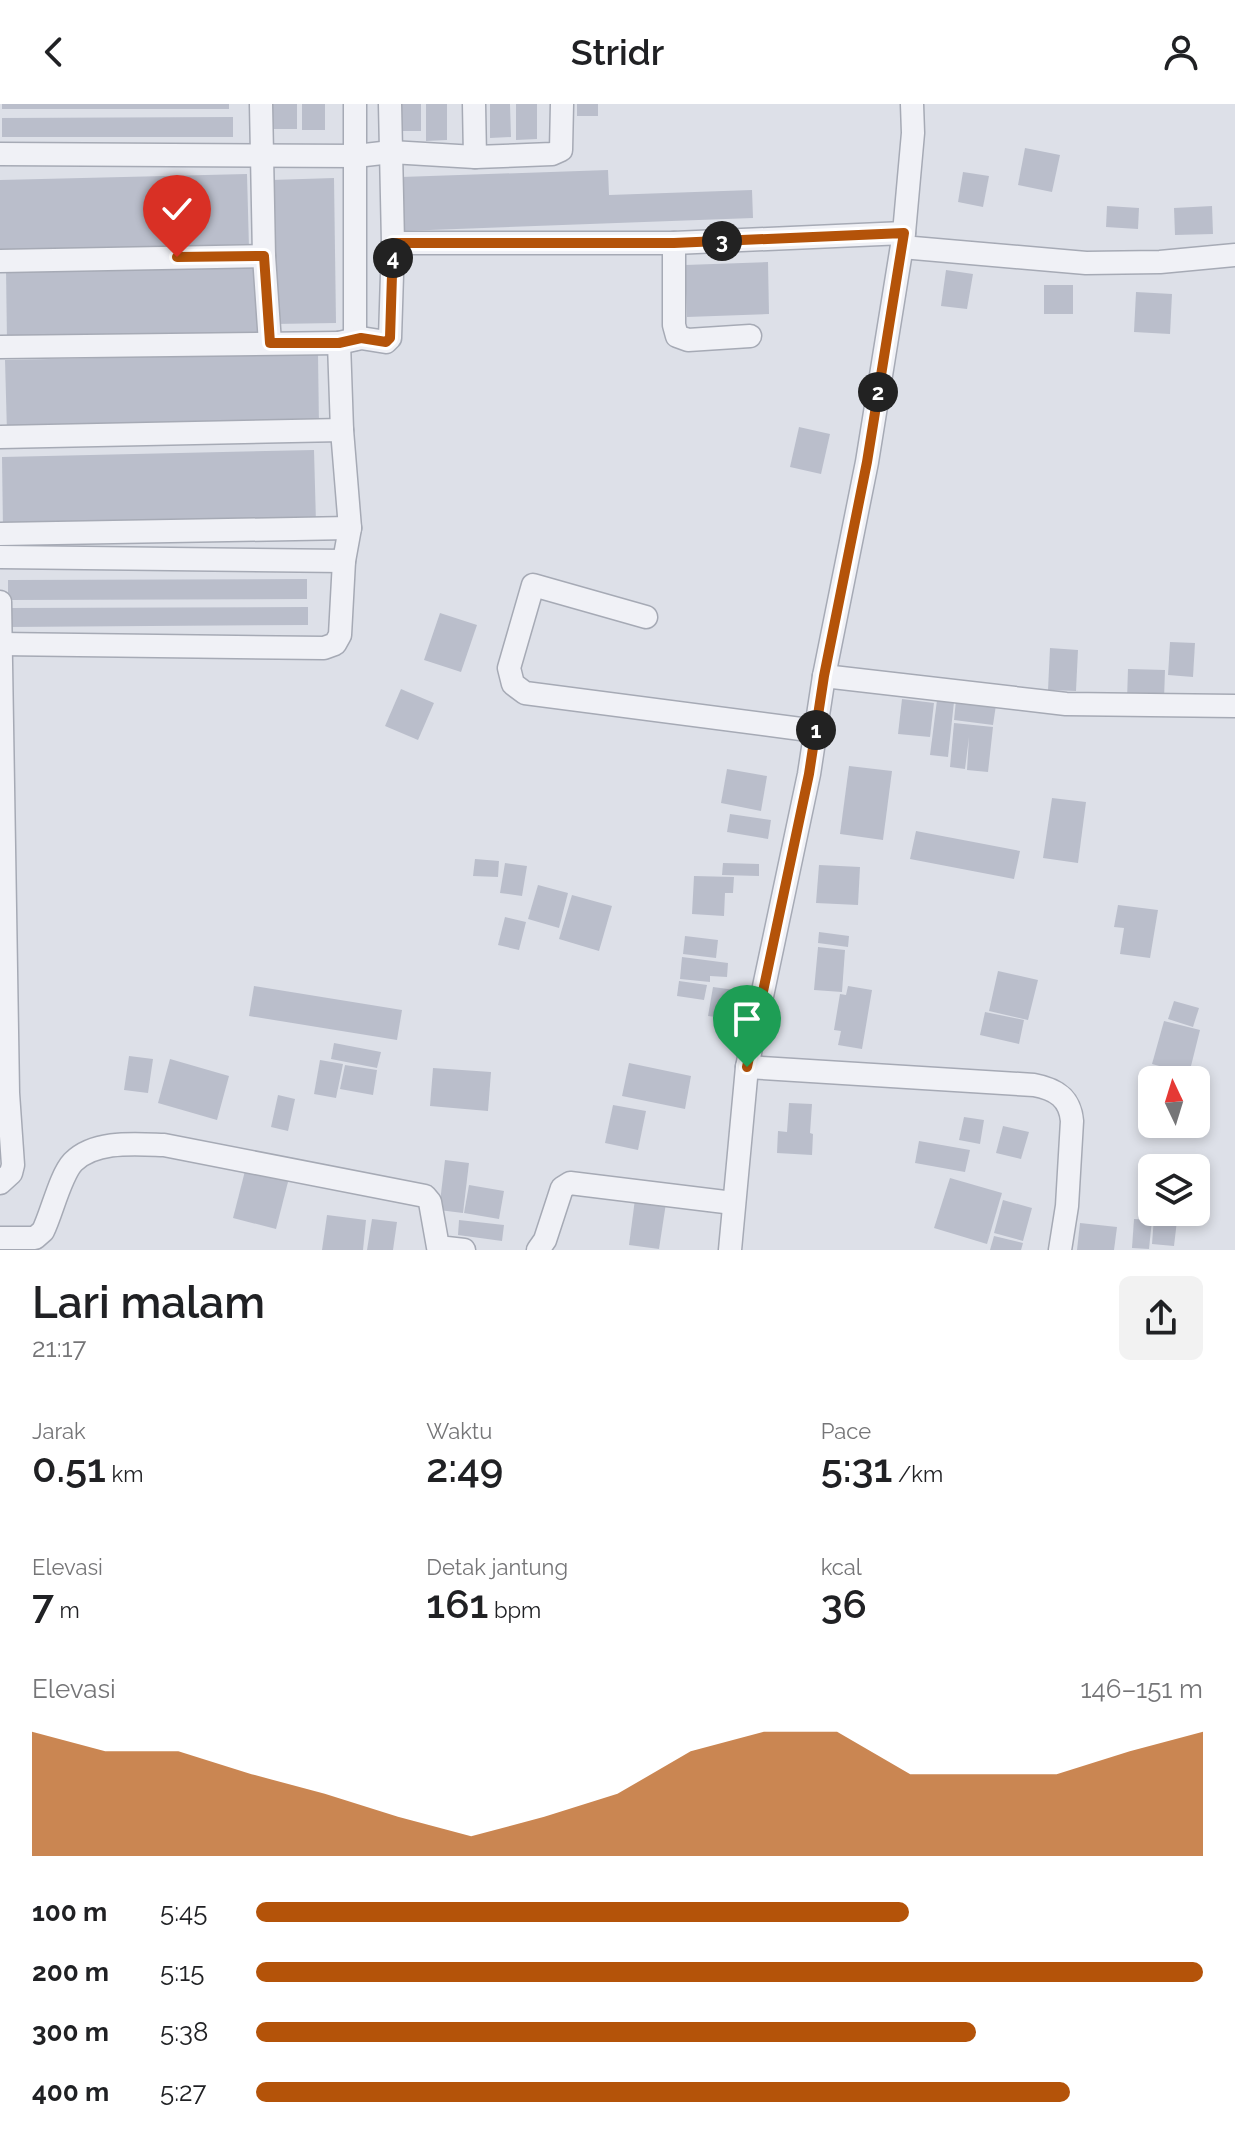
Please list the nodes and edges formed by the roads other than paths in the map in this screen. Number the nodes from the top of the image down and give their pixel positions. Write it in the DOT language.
graph roads {
  1 [pos="261,104"];
  2 [pos="355,104"];
  3 [pos="390,104"];
  4 [pos="474,104"];
  5 [pos="562,104"];
  6 [pos="912,104"];
  7 [pos="390,152"];
  8 [pos="0,154"];
  9 [pos="357,156"];
  10 [pos="263,157"];
  11 [pos="475,157"];
  12 [pos="903,240"];
  13 [pos="393,243"];
  14 [pos="674,243"];
  15 [pos="1235,255"];
  16 [pos="264,256"];
  17 [pos="0,261"];
  18 [pos="750,336"];
  19 [pos="352,340"];
  20 [pos="270,343"];
  21 [pos="0,347"];
  22 [pos="342,430"];
  23 [pos="0,437"];
  24 [pos="350,528"];
  25 [pos="0,534"];
  26 [pos="0,557"];
  27 [pos="344,561"];
  28 [pos="0,602"];
  29 [pos="646,617"];
  30 [pos="0,644"];
  31 [pos="824,676"];
  32 [pos="1235,706"];
  33 [pos="816,731"];
  34 [pos="0,735"];
  35 [pos="2,823"];
  36 [pos="3,921"];
  37 [pos="4,1004"];
  38 [pos="747,1067"];
  39 [pos="4,1093"];
  40 [pos="0,1183"];
  41 [pos="733,1203"];
  42 [pos="0,1238"];
  43 [pos="35,1244"];
  44 [pos="464,1250"];
  45 [pos="538,1250"];
  46 [pos="730,1250"];
  47 [pos="1060,1250"];
  1 -- 10 [label="street"];
  2 -- 9 [label="street"];
  3 -- 7 [label="street"];
  4 -- 11 [label="street"];
  5 -- 11 [label="street"];
  6 -- 12 [label="street"];
  7 -- 9 [label="street"];
  7 -- 11 [label="street"];
  7 -- 13 [label="street"];
  8 -- 10 [label="street"];
  9 -- 10 [label="street"];
  9 -- 19 [label="street"];
  10 -- 16 [label="street"];
  12 -- 14 [label="street"];
  12 -- 15 [label="street"];
  12 -- 31 [label="street"];
  13 -- 14 [label="street"];
  13 -- 19 [label="street"];
  14 -- 18 [label="street"];
  16 -- 17 [label="street"];
  16 -- 20 [label="street"];
  19 -- 20 [label="street"];
  19 -- 22 [label="street"];
  20 -- 21 [label="street"];
  22 -- 23 [label="street"];
  22 -- 24 [label="street"];
  24 -- 25 [label="street"];
  24 -- 27 [label="street"];
  26 -- 27 [label="street"];
  27 -- 30 [label="street"];
  28 -- 30 [label="street"];
  29 -- 33 [label="street"];
  30 -- 34 [label="street"];
  31 -- 32 [label="street"];
  31 -- 33 [label="street"];
  33 -- 38 [label="street"];
  34 -- 35 [label="street"];
  35 -- 36 [label="street"];
  36 -- 37 [label="street"];
  37 -- 39 [label="street"];
  38 -- 41 [label="street"];
  38 -- 47 [label="street"];
  39 -- 40 [label="street"];
  41 -- 45 [label="street"];
  41 -- 46 [label="street"];
  42 -- 43 [label="street"];
  43 -- 44 [label="street"];
}
